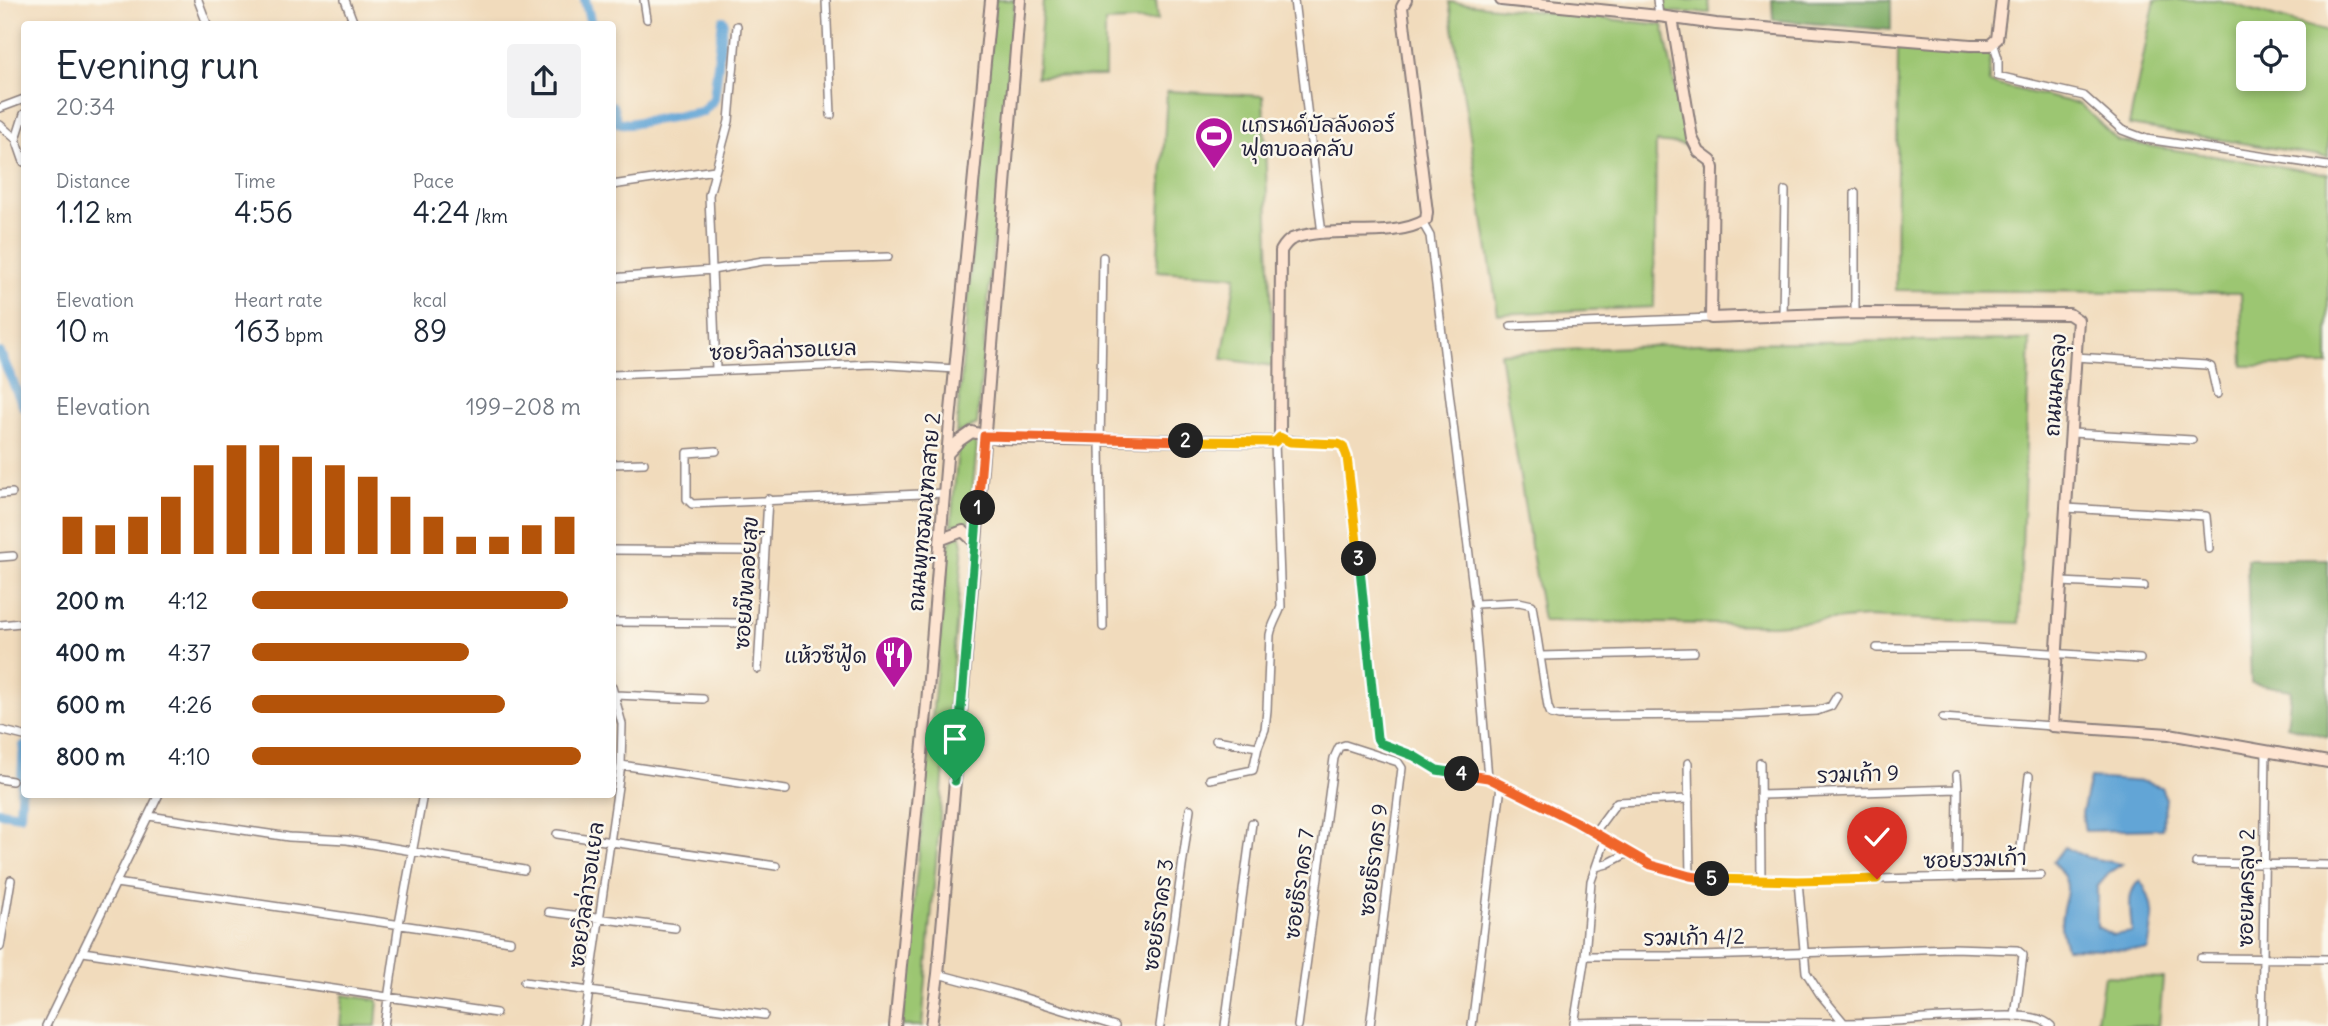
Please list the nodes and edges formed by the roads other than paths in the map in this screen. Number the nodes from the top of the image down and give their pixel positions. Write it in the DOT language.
graph roads {
  1 [pos="198,0"];
  2 [pos="345,0"];
  3 [pos="644,0"];
  4 [pos="825,0"];
  5 [pos="991,0"];
  6 [pos="1020,0"];
  7 [pos="1294,0"];
  8 [pos="1501,0"];
  9 [pos="1657,0"];
  10 [pos="2002,0"];
  11 [pos="1403,2"];
  12 [pos="1659,16"];
  13 [pos="1672,18"];
  14 [pos="647,19"];
  15 [pos="206,21"];
  16 [pos="353,21"];
  17 [pos="737,26"];
  18 [pos="1993,42"];
  19 [pos="21,100"];
  20 [pos="0,108"];
  21 [pos="831,115"];
  22 [pos="21,123"];
  23 [pos="0,125"];
  24 [pos="1342,125"];
  25 [pos="1310,126"];
  26 [pos="16,139"];
  27 [pos="21,153"];
  28 [pos="2328,166"];
  29 [pos="715,170"];
  30 [pos="616,184"];
  31 [pos="1785,191"];
  32 [pos="1854,193"];
  33 [pos="1422,222"];
  34 [pos="1322,234"];
  35 [pos="888,257"];
  36 [pos="1103,257"];
  37 [pos="712,270"];
  38 [pos="616,278"];
  39 [pos="1856,313"];
  40 [pos="1783,316"];
  41 [pos="1711,318"];
  42 [pos="1511,326"];
  43 [pos="2075,357"];
  44 [pos="716,369"];
  45 [pos="956,369"];
  46 [pos="616,375"];
  47 [pos="2217,394"];
  48 [pos="2072,433"];
  49 [pos="984,436"];
  50 [pos="1100,440"];
  51 [pos="1278,440"];
  52 [pos="2192,440"];
  53 [pos="716,451"];
  54 [pos="948,453"];
  55 [pos="645,463"];
  56 [pos="616,464"];
  57 [pos="12,493"];
  58 [pos="945,493"];
  59 [pos="0,494"];
  60 [pos="768,499"];
  61 [pos="2066,508"];
  62 [pos="942,539"];
  63 [pos="976,543"];
  64 [pos="2209,549"];
  65 [pos="616,550"];
  66 [pos="751,551"];
  67 [pos="0,556"];
  68 [pos="13,556"];
  69 [pos="2061,582"];
  70 [pos="2144,586"];
  71 [pos="1474,610"];
  72 [pos="616,622"];
  73 [pos="748,623"];
  74 [pos="21,624"];
  75 [pos="0,625"];
  76 [pos="1102,626"];
  77 [pos="1877,648"];
  78 [pos="1694,652"];
  79 [pos="2058,654"];
  80 [pos="1541,656"];
  81 [pos="2140,659"];
  82 [pos="758,670"];
  83 [pos="616,695"];
  84 [pos="1837,696"];
  85 [pos="703,699"];
  86 [pos="1943,718"];
  87 [pos="2052,726"];
  88 [pos="0,730"];
  89 [pos="21,735"];
  90 [pos="1216,740"];
  91 [pos="1258,747"];
  92 [pos="1339,747"];
  93 [pos="2266,751"];
  94 [pos="2328,762"];
  95 [pos="1688,763"];
  96 [pos="1760,763"];
  97 [pos="621,765"];
  98 [pos="1957,775"];
  99 [pos="2029,776"];
  100 [pos="1488,778"];
  101 [pos="0,779"];
  102 [pos="1210,779"];
  103 [pos="12,781"];
  104 [pos="1501,786"];
  105 [pos="1958,789"];
  106 [pos="786,790"];
  107 [pos="1760,795"];
  108 [pos="157,798"];
  109 [pos="422,798"];
  110 [pos="1689,799"];
  111 [pos="1190,809"];
  112 [pos="149,816"];
  113 [pos="1252,823"];
  114 [pos="1594,833"];
  115 [pos="557,834"];
  116 [pos="1605,841"];
  117 [pos="612,842"];
  118 [pos="411,852"];
  119 [pos="1628,853"];
  120 [pos="2264,862"];
  121 [pos="2196,863"];
  122 [pos="2328,865"];
  123 [pos="776,866"];
  124 [pos="1596,867"];
  125 [pos="524,870"];
  126 [pos="2041,874"];
  127 [pos="2018,875"];
  128 [pos="1690,876"];
  129 [pos="1957,877"];
  130 [pos="12,880"];
  131 [pos="1761,880"];
  132 [pos="1798,881"];
  133 [pos="116,883"];
  134 [pos="549,912"];
  135 [pos="601,919"];
  136 [pos="398,924"];
  137 [pos="675,928"];
  138 [pos="2,929"];
  139 [pos="510,941"];
  140 [pos="0,947"];
  141 [pos="83,952"];
  142 [pos="1803,952"];
  143 [pos="1585,956"];
  144 [pos="2201,958"];
  145 [pos="2262,958"];
  146 [pos="2328,959"];
  147 [pos="938,974"];
  148 [pos="524,982"];
  149 [pos="590,990"];
  150 [pos="387,996"];
  151 [pos="496,1013"];
  152 [pos="764,1015"];
  153 [pos="2015,1017"];
  154 [pos="1574,1024"];
  155 [pos="1845,1025"];
  156 [pos="48,1026"];
  157 [pos="384,1026"];
  158 [pos="584,1026"];
  159 [pos="895,1026"];
  160 [pos="931,1026"];
  161 [pos="1115,1026"];
  162 [pos="1160,1026"];
  163 [pos="1225,1026"];
  164 [pos="1298,1026"];
  165 [pos="1370,1026"];
  166 [pos="1472,1026"];
  167 [pos="2051,1026"];
  168 [pos="2262,1026"];
  1 -- 15 [label="street"];
  2 -- 16 [label="street"];
  3 -- 14 [label="street"];
  4 -- 21 [label="street"];
  5 -- 45 [label="street, ถนนพุทธมณฑลสาย 2"];
  6 -- 49 [label="street"];
  7 -- 25 [label="street"];
  8 -- 12 [label="street"];
  9 -- 12 [label="street"];
  10 -- 18 [label="street"];
  11 -- 33 [label="street"];
  12 -- 13 [label="street"];
  13 -- 18 [label="street"];
  13 -- 41 [label="street"];
  17 -- 29 [label="street"];
  18 -- 28 [label="street"];
  19 -- 20 [label="street"];
  22 -- 26 [label="street"];
  23 -- 26 [label="street"];
  24 -- 25 [label="street"];
  25 -- 34 [label="street"];
  26 -- 27 [label="street"];
  29 -- 30 [label="street"];
  29 -- 37 [label="street"];
  31 -- 40 [label="street"];
  32 -- 39 [label="street"];
  33 -- 34 [label="street"];
  33 -- 80 [label="street"];
  34 -- 51 [label="street"];
  35 -- 37 [label="street"];
  36 -- 50 [label="street"];
  37 -- 38 [label="street"];
  37 -- 44 [label="street"];
  39 -- 40 [label="street, ถนนนครลุง"];
  39 -- 43 [label="street, ถนนนครลุง"];
  40 -- 41 [label="street, ถนนนครลุง"];
  41 -- 42 [label="street"];
  43 -- 47 [label="street"];
  43 -- 48 [label="street, ถนนนครลุง"];
  44 -- 45 [label="street, ซอยวิลล่ารอแยล"];
  44 -- 46 [label="street, ซอยวิลล่ารอแยล"];
  45 -- 54 [label="street, ถนนพุทธมณฑลสาย 2"];
  48 -- 52 [label="street"];
  48 -- 61 [label="street, ถนนนครลุง"];
  49 -- 50 [label="street"];
  49 -- 54 [label="street"];
  49 -- 63 [label="street"];
  50 -- 51 [label="street"];
  50 -- 76 [label="street"];
  51 -- 91 [label="street"];
  51 -- 100 [label="street, ซอยรวมเก้า"];
  53 -- 60 [label="street, ซอยมีพลอยสุข"];
  54 -- 58 [label="street, ถนนพุทธมณฑลสาย 2"];
  55 -- 56 [label="street"];
  57 -- 59 [label="street"];
  58 -- 60 [label="street, ซอยมีพลอยสุข"];
  58 -- 62 [label="street, ถนนพุทธมณฑลสาย 2"];
  60 -- 82 [label="street, ซอยมีพลอยสุข"];
  61 -- 64 [label="street"];
  61 -- 69 [label="street, ถนนนครลุง"];
  62 -- 63 [label="street"];
  62 -- 159 [label="street, ถนนพุทธมณฑลสาย 2"];
  63 -- 147 [label="street"];
  65 -- 66 [label="street"];
  67 -- 68 [label="street"];
  69 -- 70 [label="street"];
  69 -- 79 [label="street, ถนนนครลุง"];
  71 -- 100 [label="street"];
  72 -- 73 [label="street"];
  74 -- 75 [label="street"];
  77 -- 79 [label="street"];
  78 -- 80 [label="street"];
  79 -- 81 [label="street"];
  79 -- 87 [label="street, ถนนนครลุง"];
  80 -- 84 [label="street"];
  83 -- 85 [label="street"];
  83 -- 97 [label="street, ซอยวิลล่ารอแยล"];
  86 -- 87 [label="street"];
  87 -- 93 [label="street"];
  88 -- 89 [label="street"];
  90 -- 91 [label="street"];
  91 -- 102 [label="street"];
  92 -- 164 [label="street, ซอยธีราคร 7"];
  92 -- 165 [label="street, ซอยธีราคร 9"];
  93 -- 94 [label="street"];
  93 -- 120 [label="street, ซอยนครลุง 2"];
  95 -- 110 [label="street"];
  96 -- 107 [label="street"];
  97 -- 106 [label="street"];
  97 -- 117 [label="street, ซอยวิลล่ารอแยล"];
  98 -- 105 [label="street"];
  99 -- 127 [label="street"];
  100 -- 104 [label="street, ซอยรวมเก้า"];
  101 -- 103 [label="street"];
  104 -- 114 [label="street, ซอยรวมเก้า"];
  104 -- 166 [label="street"];
  105 -- 107 [label="street, รวมเก้า 9"];
  105 -- 129 [label="street"];
  107 -- 131 [label="street"];
  108 -- 112 [label="street"];
  109 -- 118 [label="street"];
  110 -- 114 [label="street"];
  110 -- 128 [label="street"];
  111 -- 162 [label="street, ซอยธีราคร 3"];
  112 -- 118 [label="street"];
  112 -- 133 [label="street"];
  113 -- 163 [label="street"];
  114 -- 116 [label="street, ซอยรวมเก้า"];
  115 -- 117 [label="street"];
  116 -- 119 [label="street, ซอยรวมเก้า"];
  116 -- 124 [label="street"];
  117 -- 123 [label="street"];
  117 -- 135 [label="street, ซอยวิลล่ารอแยล"];
  118 -- 125 [label="street"];
  118 -- 136 [label="street"];
  119 -- 124 [label="street"];
  119 -- 128 [label="street, ซอยรวมเก้า"];
  120 -- 121 [label="street"];
  120 -- 122 [label="street"];
  120 -- 145 [label="street, ซอยนครลุง 2"];
  124 -- 143 [label="street"];
  126 -- 127 [label="street, ซอยรวมเก้า"];
  127 -- 129 [label="street, ซอยรวมเก้า"];
  128 -- 131 [label="street, ซอยรวมเก้า"];
  129 -- 132 [label="street, ซอยรวมเก้า"];
  130 -- 138 [label="street"];
  131 -- 132 [label="street, ซอยรวมเก้า"];
  132 -- 142 [label="street"];
  133 -- 136 [label="street"];
  133 -- 141 [label="street"];
  134 -- 135 [label="street"];
  135 -- 137 [label="street"];
  135 -- 149 [label="street, ซอยวิลล่ารอแยล"];
  136 -- 139 [label="street"];
  136 -- 150 [label="street"];
  138 -- 140 [label="street"];
  141 -- 150 [label="street"];
  141 -- 156 [label="street"];
  142 -- 143 [label="street, รวมเก้า 4/2"];
  142 -- 153 [label="street, รวมเก้า 4/2"];
  142 -- 155 [label="street"];
  143 -- 154 [label="street"];
  144 -- 145 [label="street"];
  145 -- 146 [label="street"];
  145 -- 168 [label="street, ซอยนครลุง 2"];
  147 -- 160 [label="street"];
  147 -- 161 [label="street"];
  148 -- 149 [label="street"];
  149 -- 152 [label="street"];
  149 -- 158 [label="street, ซอยวิลล่ารอแยล"];
  150 -- 151 [label="street"];
  150 -- 157 [label="street"];
  153 -- 155 [label="street"];
  153 -- 167 [label="street"];
  154 -- 155 [label="street"];
}
